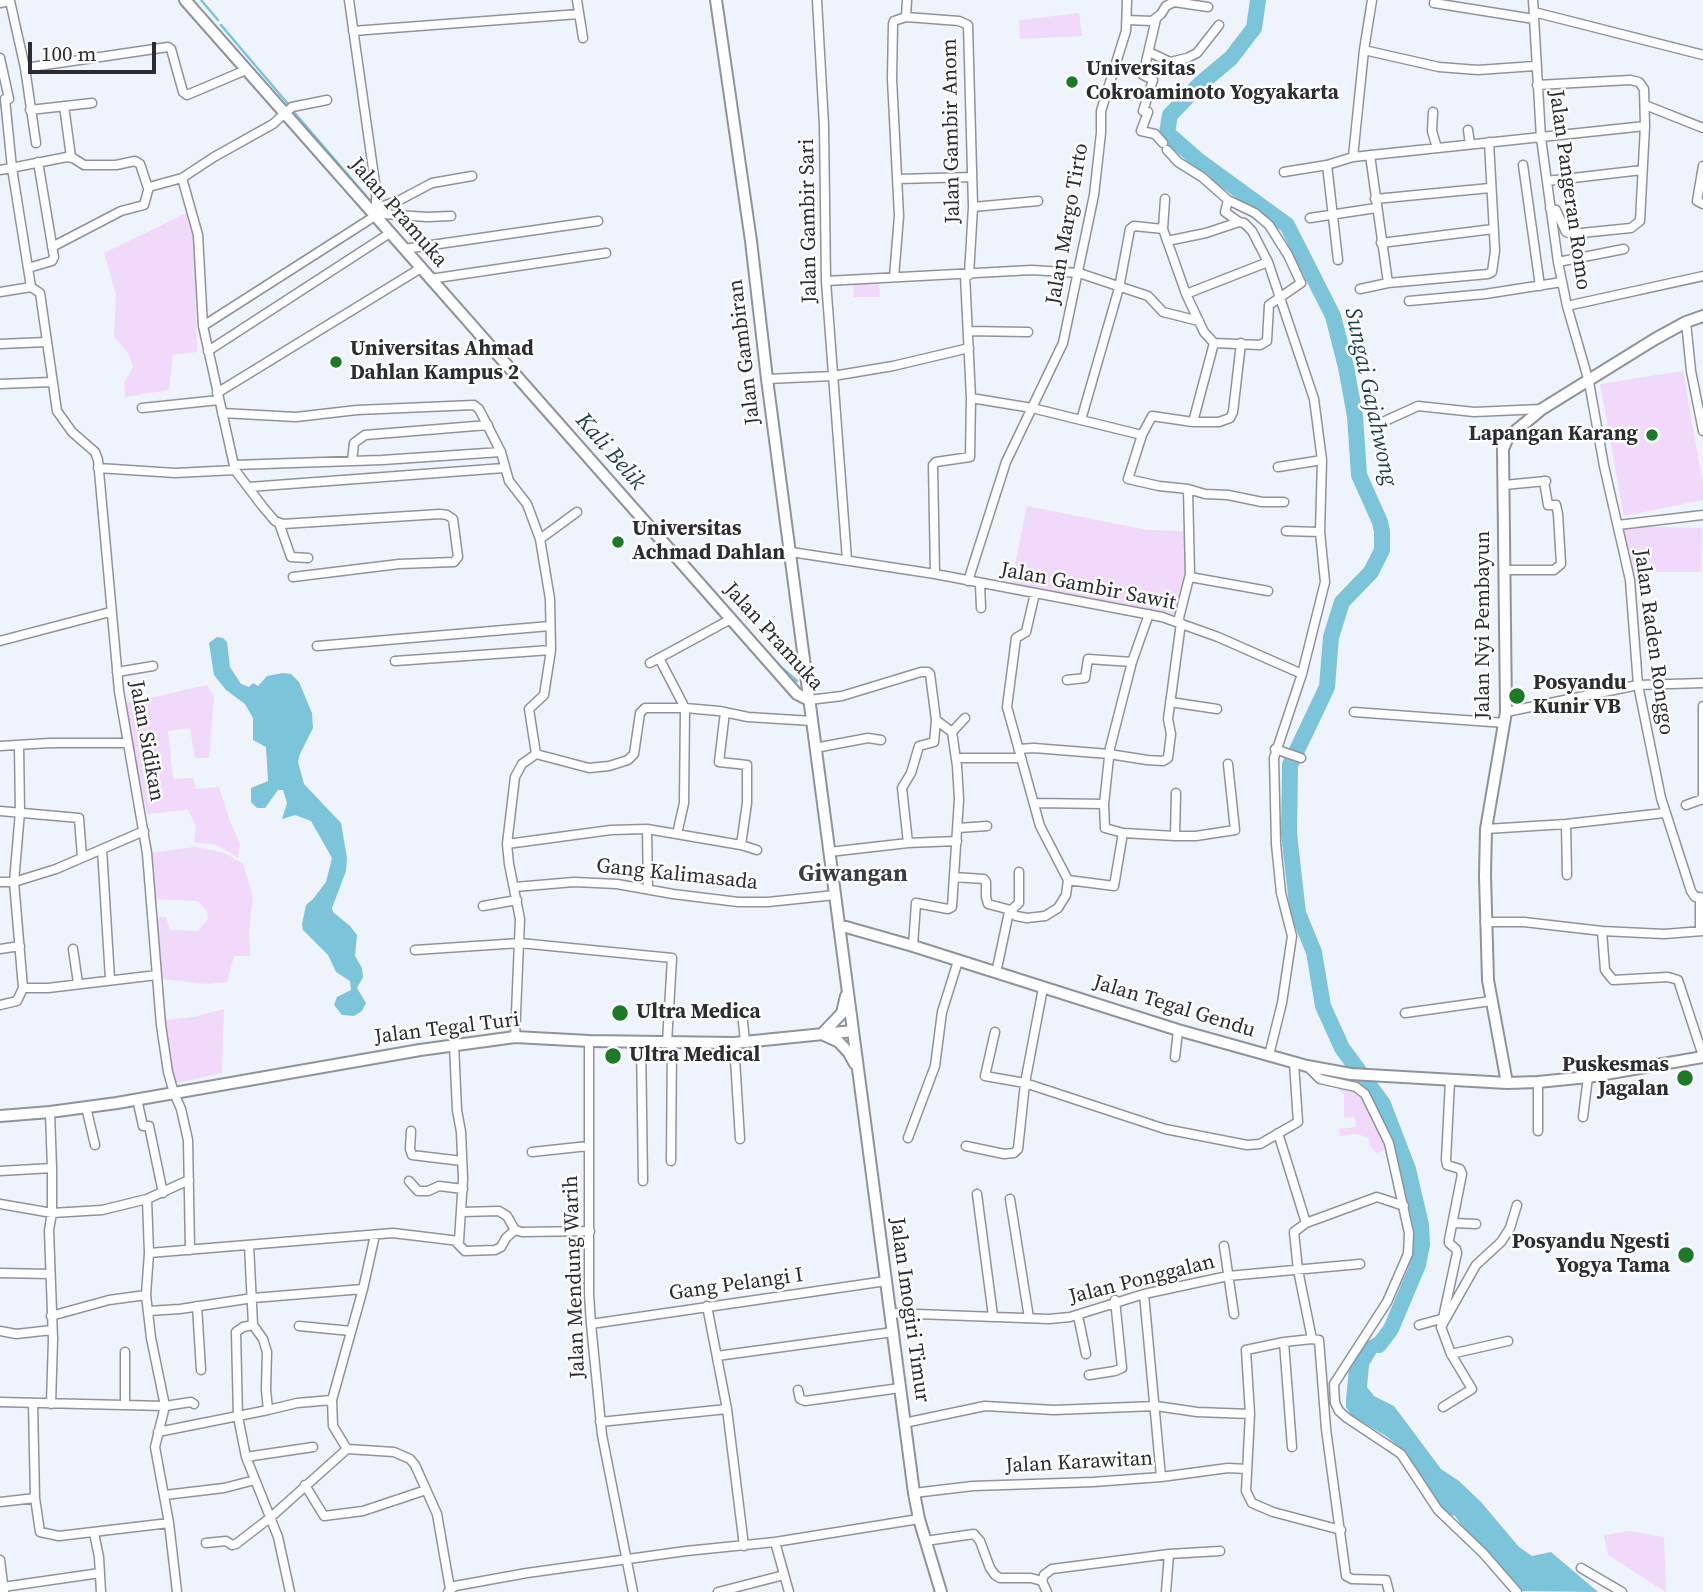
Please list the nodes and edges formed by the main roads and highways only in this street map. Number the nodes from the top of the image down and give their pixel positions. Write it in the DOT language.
graph roads {
  1 [pos="185,0"];
  2 [pos="716,0"];
  3 [pos="1703,316"];
  4 [pos="809,700"];
  5 [pos="839,927"];
  6 [pos="847,991"];
  7 [pos="853,1031"];
  8 [pos="822,1034"];
  9 [pos="1703,1056"];
  10 [pos="858,1071"];
  11 [pos="1507,1083"];
  12 [pos="0,1116"];
  13 [pos="941,1592"];
  1 -- 4 [label="main road, Jalan Pramuka"];
  2 -- 4 [label="main road, Jalan Gambiran"];
  3 -- 11 [label="main road, Jalan Nyi Pembayun"];
  4 -- 5 [label="main road, Jalan Pramuka"];
  5 -- 6 [label="main road, Jalan Pramuka"];
  5 -- 11 [label="main road, Jalan Tegal Gendu"];
  6 -- 7 [label="main road, Jalan Pramuka"];
  6 -- 8 [label="main road"];
  7 -- 8 [label="main road, Jalan Tegal Turi"];
  7 -- 10 [label="main road, Jalan Imogiri Timur"];
  8 -- 10 [label="main road"];
  8 -- 12 [label="main road, Jalan Tegal Turi"];
  9 -- 11 [label="main road, Jalan Tegal Gendu"];
  10 -- 13 [label="main road, Jalan Imogiri Timur"];
}
